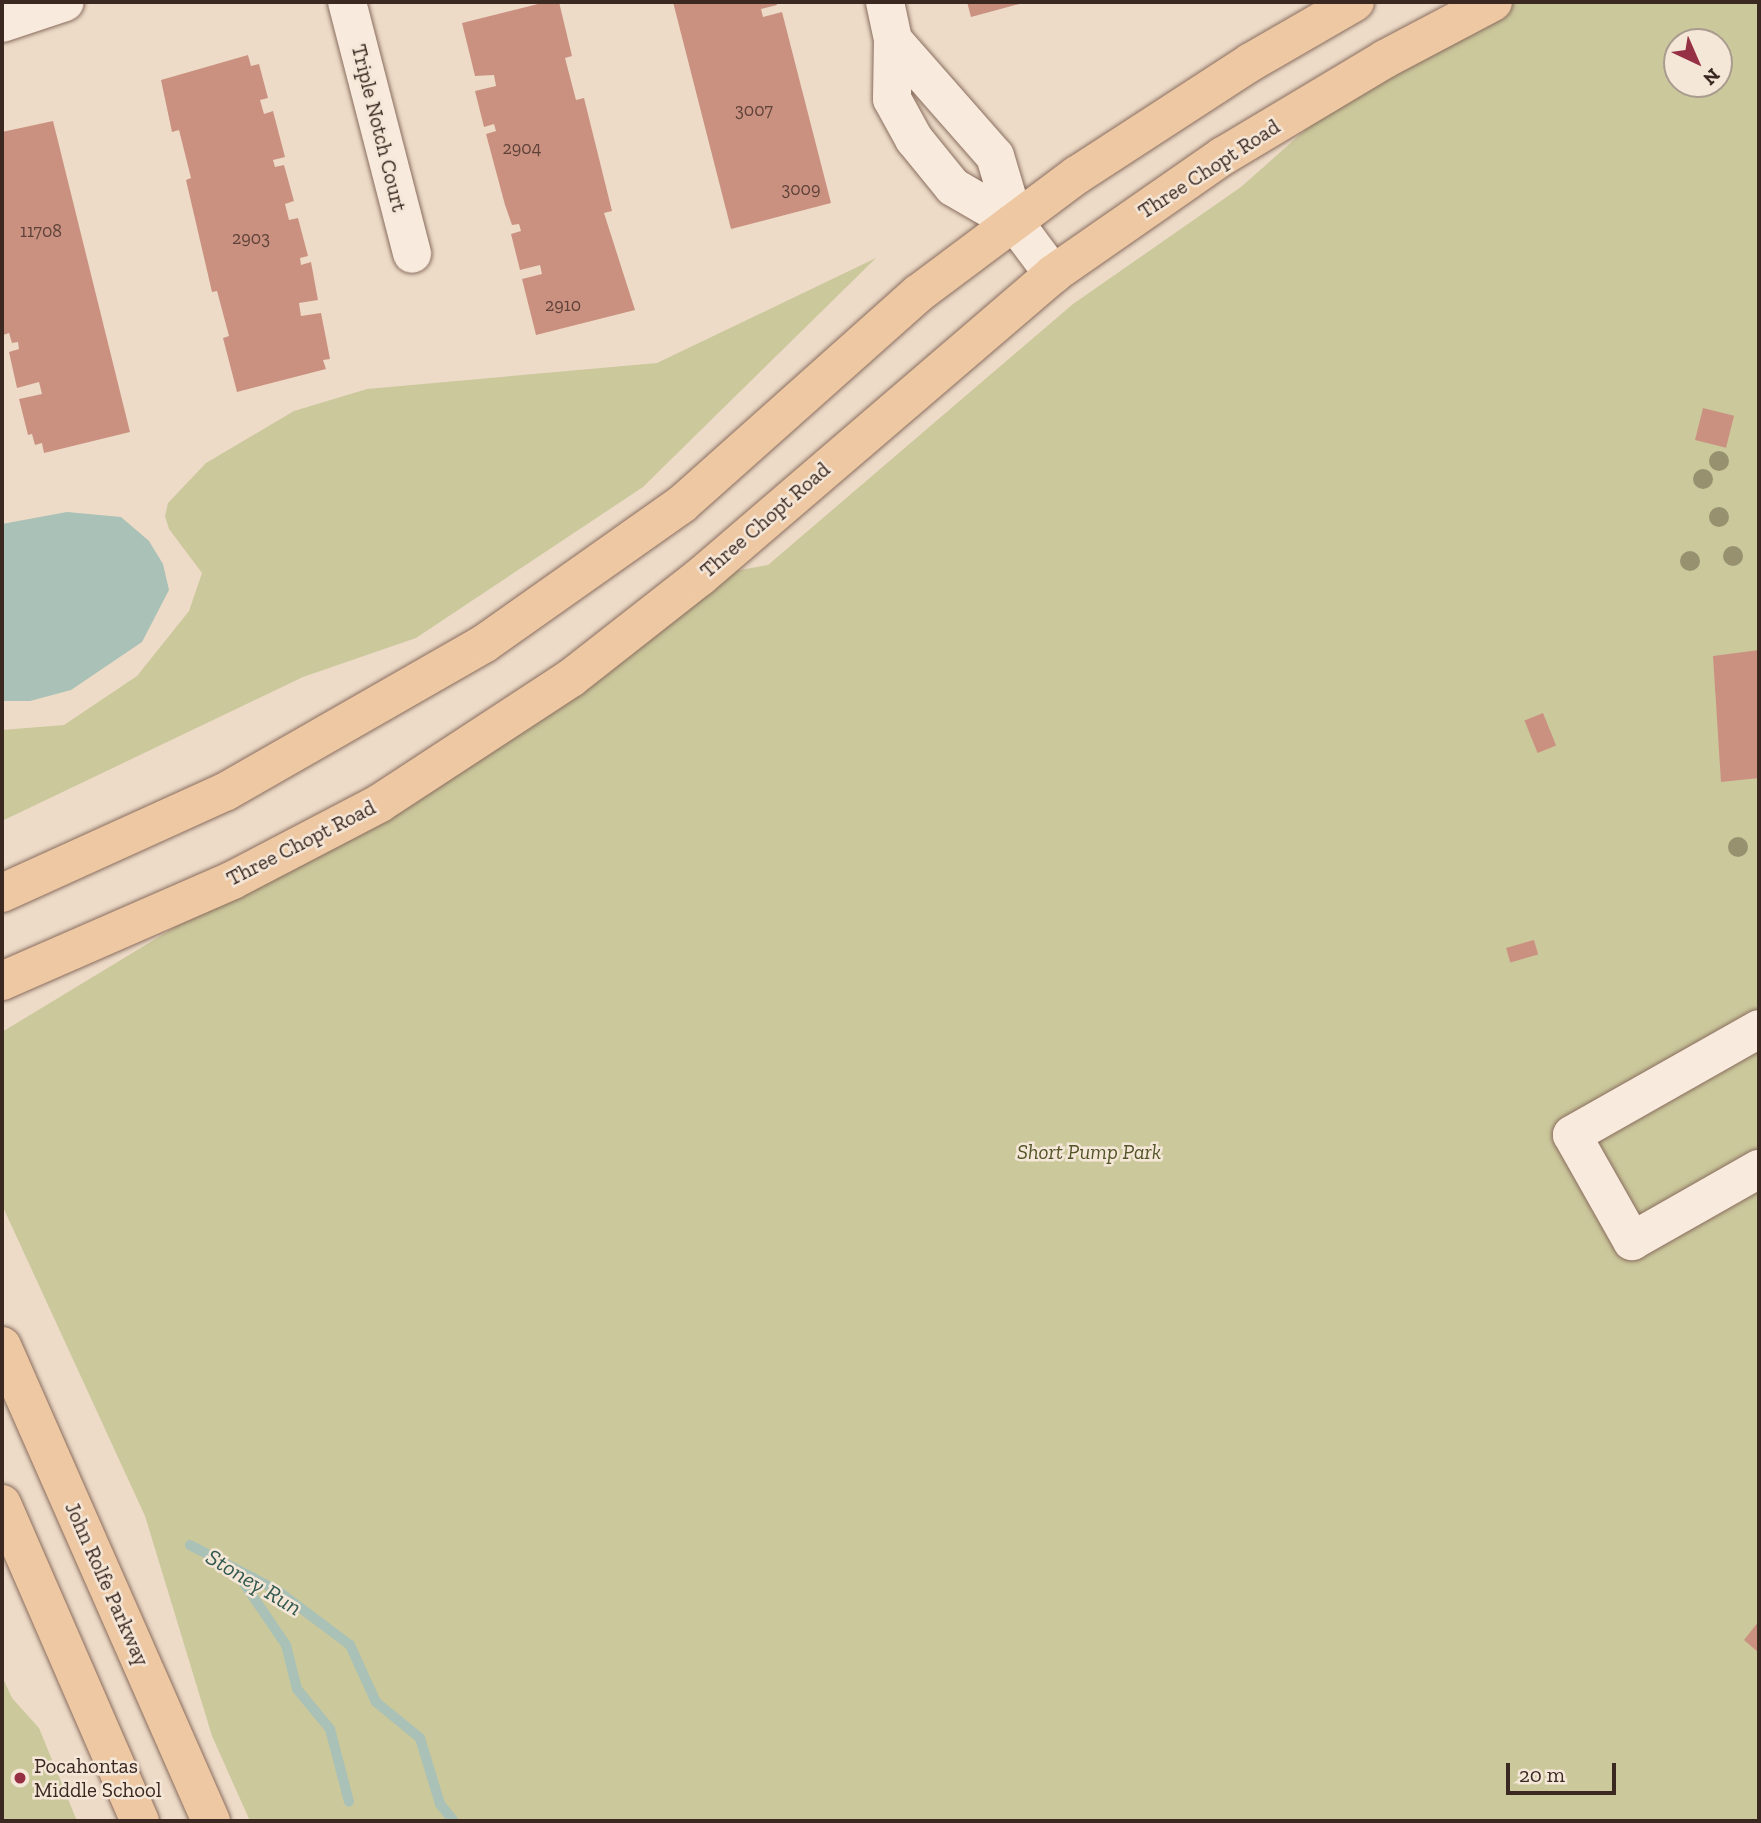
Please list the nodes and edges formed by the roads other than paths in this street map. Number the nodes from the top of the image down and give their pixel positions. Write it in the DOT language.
graph roads {
  1 [pos="65,2"];
  2 [pos="347,2"];
  3 [pos="885,2"];
  4 [pos="1355,2"];
  5 [pos="1493,2"];
  6 [pos="2,23"];
  7 [pos="893,40"];
  8 [pos="1015,223"];
  9 [pos="412,254"];
  10 [pos="1053,275"];
  11 [pos="2,893"];
  12 [pos="2,981"];
  13 [pos="1759,1029"];
  14 [pos="1759,1169"];
  15 [pos="2,1346"];
  16 [pos="2,1504"];
  17 [pos="140,1821"];
  18 [pos="211,1821"];
  1 -- 6 [label="street"];
  2 -- 9 [label="street, Triple Notch Court"];
  3 -- 7 [label="street"];
  4 -- 8 [label="main road"];
  5 -- 10 [label="main road, Three Chopt Road"];
  7 -- 8 [label="street"];
  7 -- 8 [label="street"];
  8 -- 10 [label="street"];
  8 -- 11 [label="main road"];
  10 -- 12 [label="main road, Three Chopt Road"];
  13 -- 14 [label="street"];
  15 -- 18 [label="main road, John Rolfe Parkway"];
  16 -- 17 [label="main road"];
}
